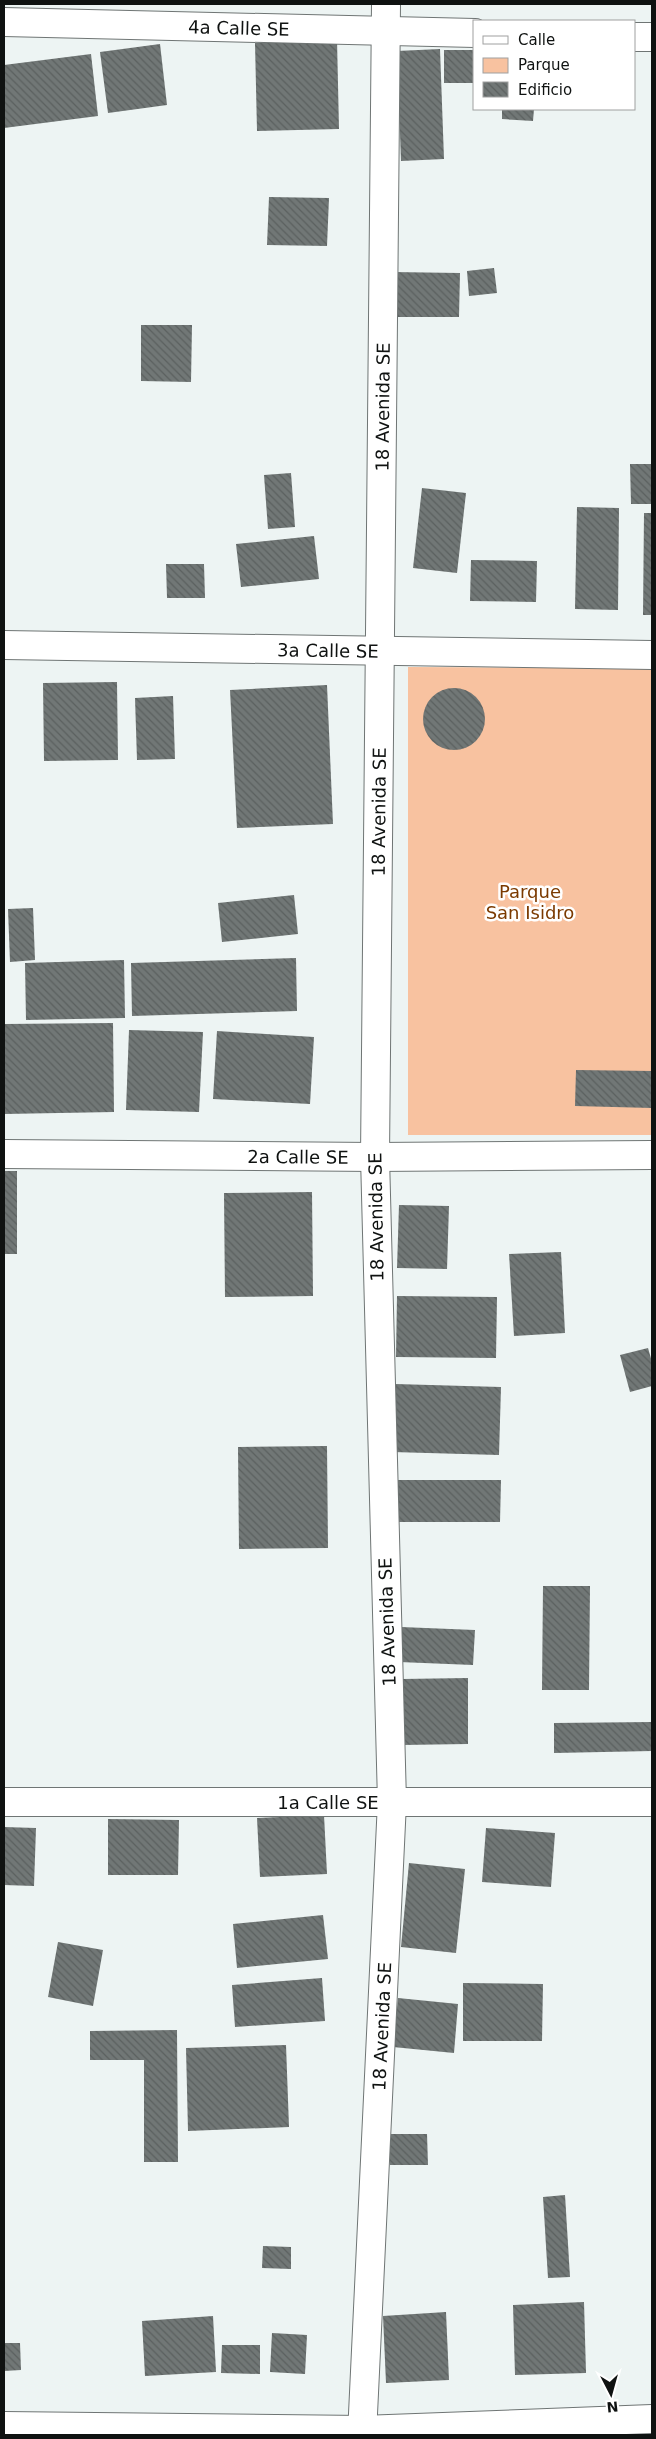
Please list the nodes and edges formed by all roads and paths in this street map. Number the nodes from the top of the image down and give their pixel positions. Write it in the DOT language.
graph roads {
  1 [pos="386,4"];
  2 [pos="4,22"];
  3 [pos="385,30"];
  4 [pos="473,33"];
  5 [pos="636,37"];
  6 [pos="652,37"];
  7 [pos="4,645"];
  8 [pos="380,650"];
  9 [pos="652,655"];
  10 [pos="4,1154"];
  11 [pos="652,1155"];
  12 [pos="374,1157"];
  13 [pos="4,1802"];
  14 [pos="392,1802"];
  15 [pos="652,1802"];
  16 [pos="652,2419"];
  17 [pos="4,2426"];
  18 [pos="362,2432"];
  1 -- 3 [label="street, 18 Avenida SE"];
  2 -- 3 [label="street, 4a Calle SE"];
  3 -- 4 [label="street, 4a Calle SE"];
  3 -- 8 [label="street, 18 Avenida SE"];
  5 -- 6 [label="street"];
  7 -- 8 [label="street, 3a Calle SE"];
  8 -- 9 [label="street, 3a Calle SE"];
  8 -- 12 [label="street, 18 Avenida SE"];
  10 -- 12 [label="street, 2a Calle SE"];
  11 -- 12 [label="street, 2a Calle SE"];
  12 -- 14 [label="street, 18 Avenida SE"];
  13 -- 14 [label="street, 1a Calle SE"];
  14 -- 15 [label="street, 1a Calle SE"];
  14 -- 18 [label="street, 18 Avenida SE"];
  16 -- 18 [label="street"];
  17 -- 18 [label="street"];
}
